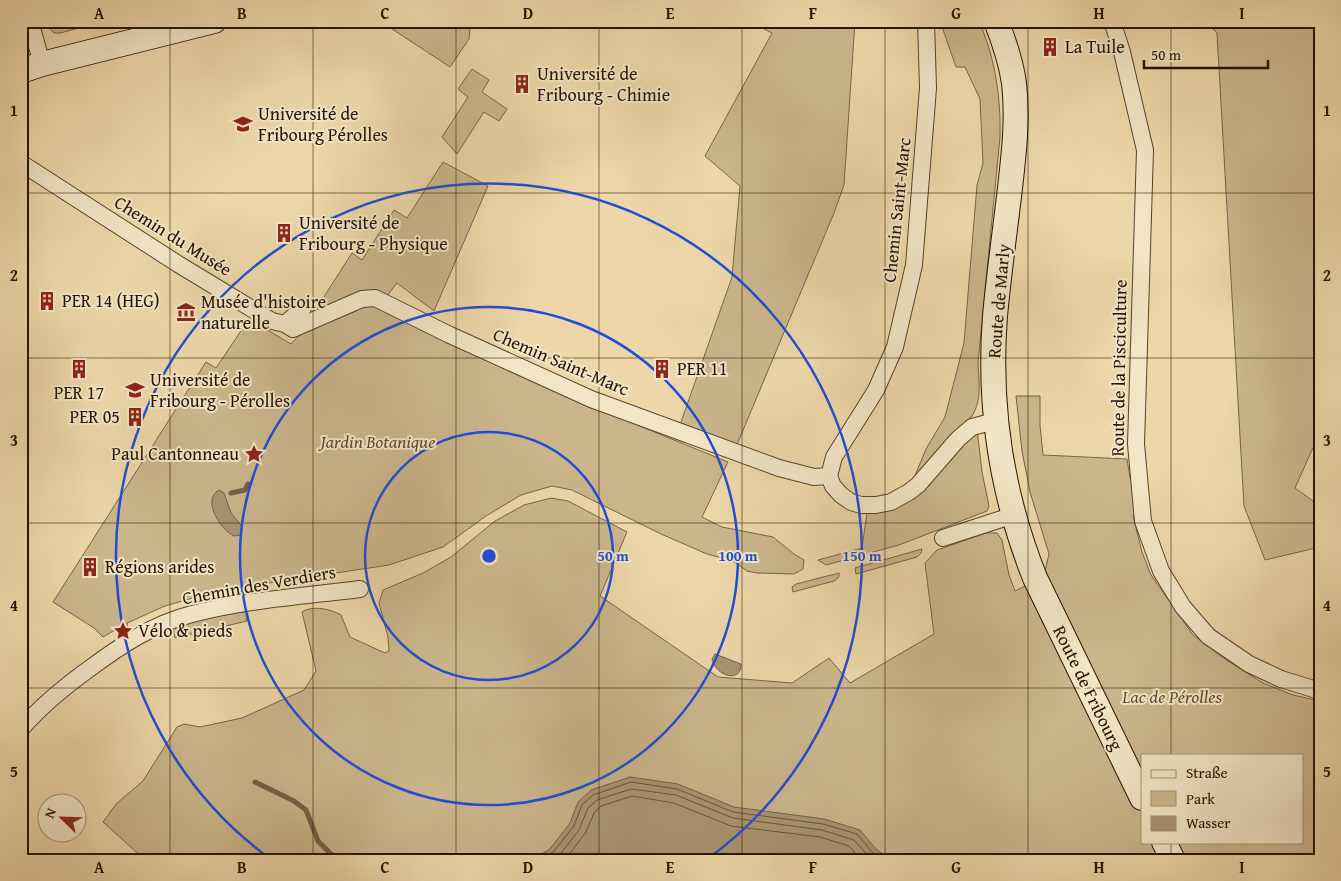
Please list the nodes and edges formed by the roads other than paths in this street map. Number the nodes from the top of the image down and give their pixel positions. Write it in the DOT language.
graph roads {
  1 [pos="30,21"];
  2 [pos="214,21"];
  3 [pos="926,21"];
  4 [pos="996,21"];
  5 [pos="1112,21"];
  6 [pos="32,67"];
  7 [pos="21,78"];
  8 [pos="21,163"];
  9 [pos="302,308"];
  10 [pos="285,324"];
  11 [pos="995,421"];
  12 [pos="829,476"];
  13 [pos="1014,515"];
  14 [pos="943,538"];
  15 [pos="1035,578"];
  16 [pos="360,589"];
  17 [pos="1320,691"];
  18 [pos="21,730"];
  19 [pos="1141,796"];
  20 [pos="1165,844"];
  21 [pos="1173,860"];
  1 -- 6 [label="street"];
  2 -- 6 [label="main road"];
  3 -- 12 [label="street, Chemin Saint-Marc"];
  4 -- 11 [label="main road, Route de Marly"];
  5 -- 17 [label="street, Route de la Pisciculture"];
  6 -- 7 [label="main road"];
  8 -- 10 [label="street, Chemin du Musée"];
  9 -- 10 [label="street"];
  10 -- 12 [label="street, Chemin Saint-Marc"];
  11 -- 12 [label="street"];
  11 -- 13 [label="main road, Route de Marly"];
  13 -- 14 [label="street"];
  13 -- 15 [label="main road, Route de Marly"];
  15 -- 19 [label="main road, Route de Fribourg"];
  16 -- 18 [label="street, Chemin des Verdiers"];
  20 -- 21 [label="main road"];
}
